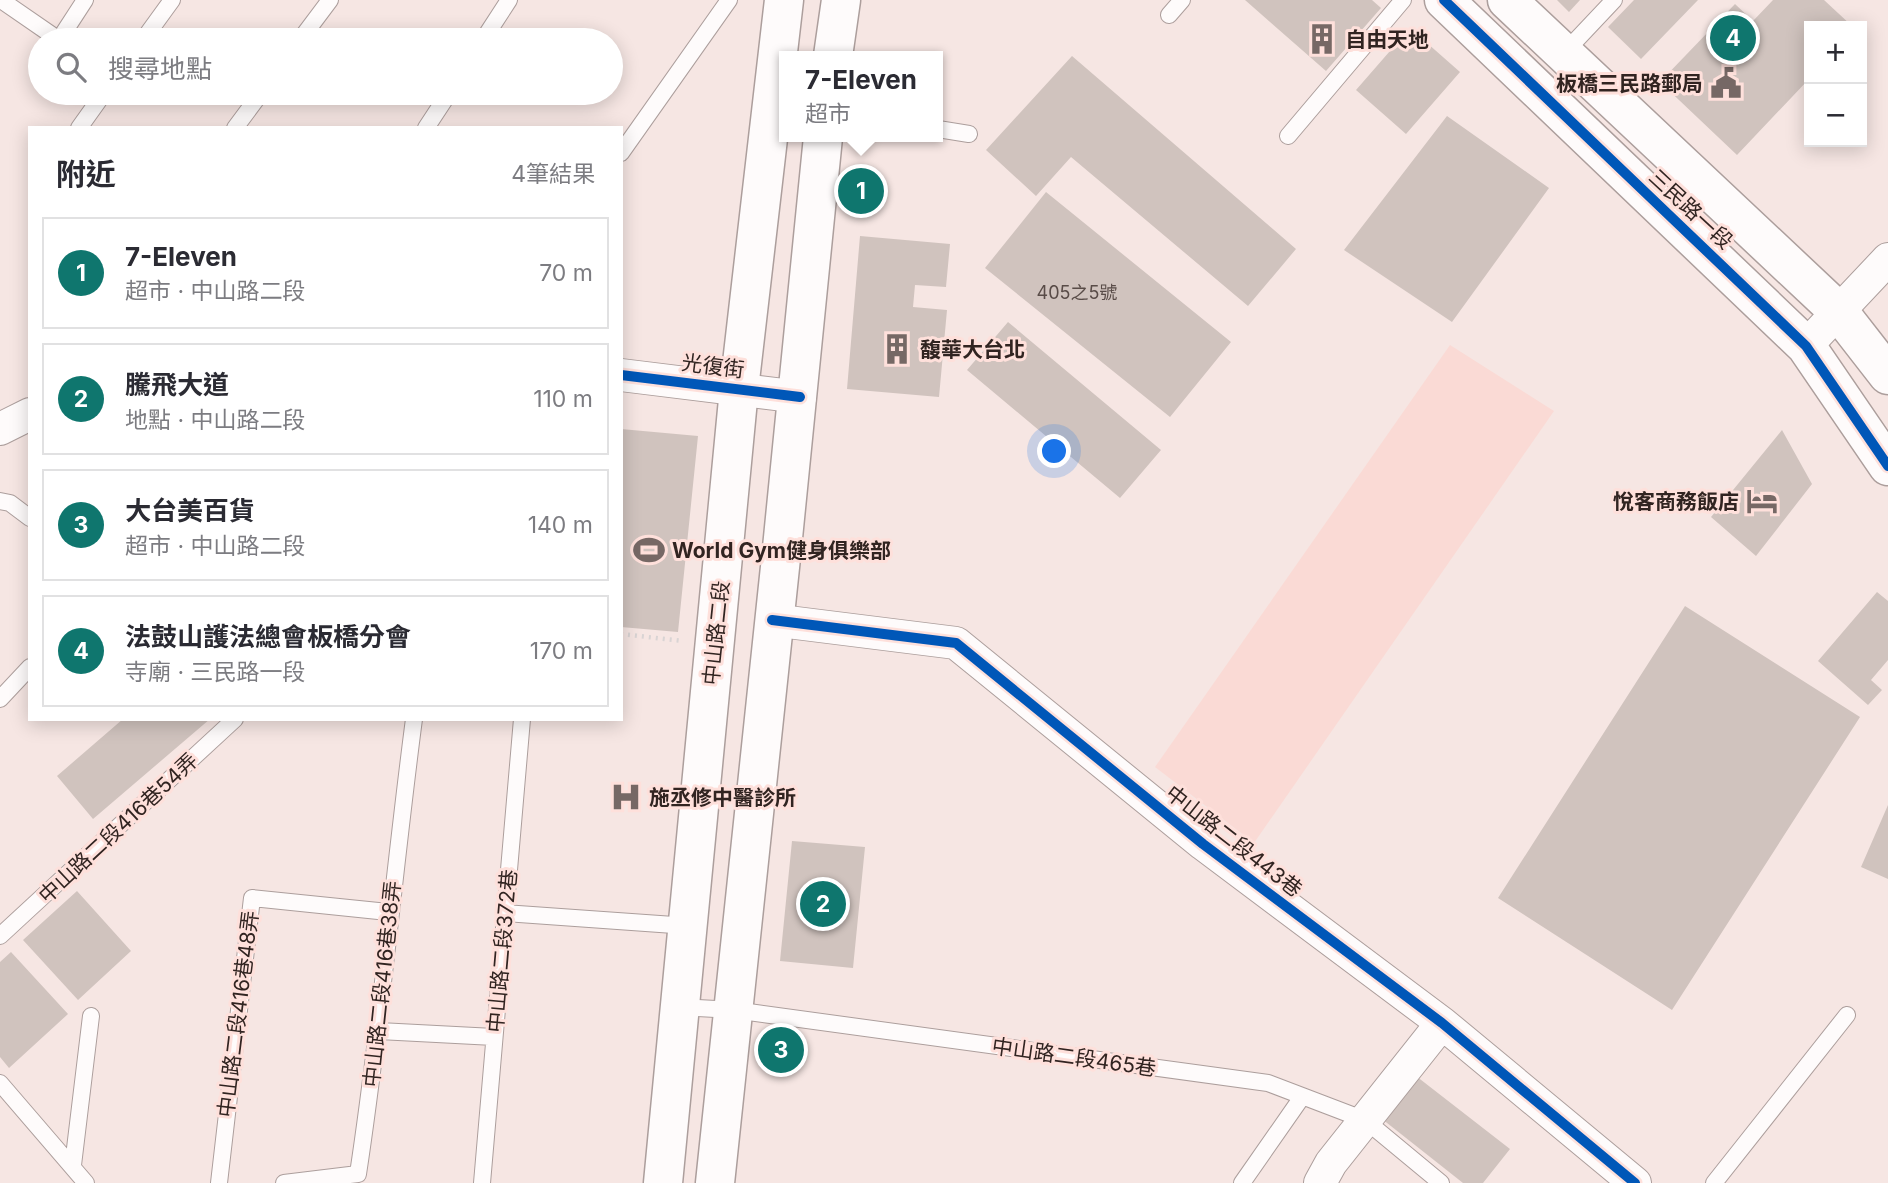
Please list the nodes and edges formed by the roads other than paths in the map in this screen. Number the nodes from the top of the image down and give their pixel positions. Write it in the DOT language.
graph roads {
  1 [pos="85,0"];
  2 [pos="172,0"];
  3 [pos="330,0"];
  4 [pos="509,0"];
  5 [pos="729,0"];
  6 [pos="784,0"];
  7 [pos="841,0"];
  8 [pos="1182,0"];
  9 [pos="1403,0"];
  10 [pos="1444,0"];
  11 [pos="1507,0"];
  12 [pos="1614,0"];
  13 [pos="3,7"];
  14 [pos="1169,15"];
  15 [pos="39,28"];
  16 [pos="68,28"];
  17 [pos="152,28"];
  18 [pos="309,28"];
  19 [pos="491,28"];
  20 [pos="834,51"];
  21 [pos="1564,54"];
  22 [pos="95,105"];
  23 [pos="252,105"];
  24 [pos="441,105"];
  25 [pos="80,126"];
  26 [pos="236,126"];
  27 [pos="427,126"];
  28 [pos="943,130"];
  29 [pos="969,134"];
  30 [pos="1288,136"];
  31 [pos="823,142"];
  32 [pos="623,150"];
  33 [pos="1888,259"];
  34 [pos="1839,312"];
  35 [pos="1806,346"];
  36 [pos="623,375"];
  37 [pos="1888,375"];
  38 [pos="739,389"];
  39 [pos="800,397"];
  40 [pos="28,415"];
  41 [pos="0,429"];
  42 [pos="1886,457"];
  43 [pos="0,501"];
  44 [pos="28,516"];
  45 [pos="772,620"];
  46 [pos="28,669"];
  47 [pos="0,699"];
  48 [pos="233,721"];
  49 [pos="414,721"];
  50 [pos="522,721"];
  51 [pos="388,912"];
  52 [pos="505,913"];
  53 [pos="688,926"];
  54 [pos="0,936"];
  55 [pos="678,1007"];
  56 [pos="734,1010"];
  57 [pos="1847,1015"];
  58 [pos="91,1016"];
  59 [pos="1442,1023"];
  60 [pos="379,1031"];
  61 [pos="494,1037"];
  62 [pos="0,1083"];
  63 [pos="1303,1097"];
  64 [pos="1365,1120"];
  65 [pos="74,1165"];
  66 [pos="86,1183"];
  67 [pos="219,1183"];
  68 [pos="284,1183"];
  69 [pos="482,1183"];
  70 [pos="663,1183"];
  71 [pos="715,1183"];
  72 [pos="1242,1183"];
  73 [pos="1320,1183"];
  74 [pos="1441,1183"];
  75 [pos="1635,1183"];
  76 [pos="1714,1183"];
  1 -- 16 [label="lane"];
  2 -- 17 [label="lane"];
  3 -- 18 [label="lane"];
  4 -- 19 [label="lane"];
  5 -- 32 [label="lane"];
  6 -- 38 [label="main road, 中山路二段"];
  7 -- 20 [label="main road"];
  8 -- 14 [label="lane"];
  9 -- 30 [label="lane"];
  10 -- 35 [label="main road, 三民路一段"];
  11 -- 21 [label="main road, 三民路一段"];
  12 -- 21 [label="lane"];
  13 -- 15 [label="lane"];
  21 -- 34 [label="main road, 三民路一段"];
  22 -- 25 [label="lane"];
  23 -- 26 [label="lane"];
  24 -- 27 [label="lane"];
  28 -- 29 [label="lane"];
  31 -- 39 [label="main road"];
  33 -- 34 [label="street"];
  34 -- 35 [label="street"];
  34 -- 37 [label="main road, 三民路一段"];
  35 -- 42 [label="main road, 三民路一段"];
  36 -- 38 [label="street, 光復街"];
  38 -- 39 [label="street, 光復街"];
  38 -- 53 [label="main road, 中山路二段"];
  39 -- 45 [label="main road"];
  40 -- 41 [label="street"];
  43 -- 44 [label="lane"];
  45 -- 56 [label="main road"];
  45 -- 59 [label="street, 中山路二段443巷"];
  46 -- 47 [label="lane"];
  48 -- 54 [label="lane, 中山路二段416巷54弄"];
  49 -- 51 [label="lane, 中山路二段416巷38弄"];
  50 -- 52 [label="lane, 中山路二段372巷"];
  51 -- 60 [label="lane, 中山路二段416巷38弄"];
  51 -- 67 [label="lane, 中山路二段416巷48弄"];
  52 -- 53 [label="lane"];
  52 -- 61 [label="lane, 中山路二段372巷"];
  53 -- 55 [label="main road, 中山路二段"];
  55 -- 56 [label="lane, 中山路二段465巷"];
  55 -- 70 [label="main road, 中山路二段"];
  56 -- 63 [label="lane, 中山路二段465巷"];
  56 -- 71 [label="main road"];
  57 -- 76 [label="lane"];
  58 -- 65 [label="lane"];
  59 -- 64 [label="street"];
  59 -- 75 [label="street, 中山路二段443巷"];
  60 -- 61 [label="lane"];
  60 -- 68 [label="lane, 中山路二段416巷38弄"];
  61 -- 69 [label="lane, 中山路二段372巷"];
  62 -- 65 [label="lane"];
  63 -- 64 [label="lane, 中山路二段465巷"];
  63 -- 72 [label="lane"];
  64 -- 73 [label="street"];
  64 -- 74 [label="lane, 中山路二段465巷"];
  65 -- 66 [label="lane"];
}
